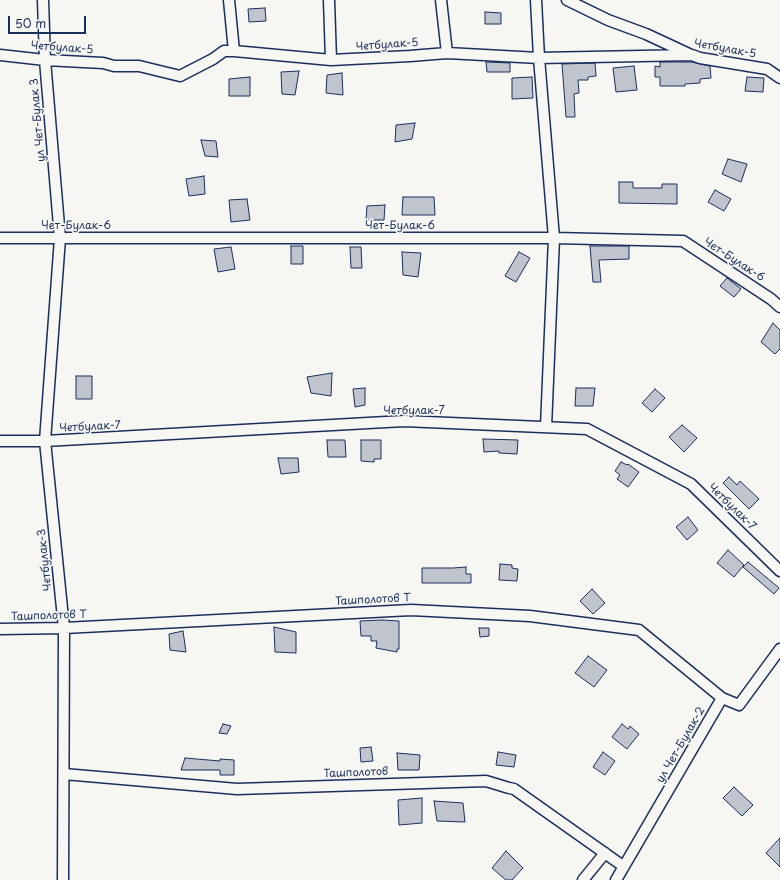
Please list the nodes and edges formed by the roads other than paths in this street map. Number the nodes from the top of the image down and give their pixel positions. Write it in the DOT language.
graph roads {
  1 [pos="43,0"];
  2 [pos="229,0"];
  3 [pos="329,0"];
  4 [pos="441,0"];
  5 [pos="536,0"];
  6 [pos="567,0"];
  7 [pos="234,50"];
  8 [pos="447,52"];
  9 [pos="0,55"];
  10 [pos="692,55"];
  11 [pos="539,58"];
  12 [pos="45,60"];
  13 [pos="331,60"];
  14 [pos="780,78"];
  15 [pos="0,238"];
  16 [pos="60,238"];
  17 [pos="554,238"];
  18 [pos="780,307"];
  19 [pos="546,427"];
  20 [pos="0,441"];
  21 [pos="45,441"];
  22 [pos="780,570"];
  23 [pos="64,628"];
  24 [pos="0,629"];
  25 [pos="780,649"];
  26 [pos="722,698"];
  27 [pos="64,774"];
  28 [pos="605,853"];
  29 [pos="623,866"];
  30 [pos="63,880"];
  31 [pos="583,880"];
  32 [pos="616,880"];
  1 -- 12 [label="street, ул Чет-Булак 3"];
  2 -- 7 [label="street"];
  3 -- 13 [label="street"];
  4 -- 8 [label="street"];
  5 -- 11 [label="street"];
  6 -- 10 [label="street"];
  7 -- 12 [label="street, Четбулак-5"];
  7 -- 13 [label="street, Четбулак-5"];
  8 -- 11 [label="street, Четбулак-5"];
  8 -- 13 [label="street, Четбулак-5"];
  9 -- 12 [label="street, Четбулак-5"];
  10 -- 11 [label="street, Четбулак-5"];
  10 -- 14 [label="street, Четбулак-5"];
  11 -- 17 [label="street"];
  12 -- 16 [label="street, ул Чет-Булак 3"];
  15 -- 16 [label="street, Чет-Булак-6"];
  16 -- 17 [label="street, Чет-Булак-6"];
  16 -- 21 [label="street, Четбулак-3"];
  17 -- 18 [label="street, Чет-Булак-6"];
  17 -- 19 [label="street"];
  19 -- 21 [label="street, Четбулак-7"];
  19 -- 22 [label="street, Четбулак-7"];
  20 -- 21 [label="street, Четбулак-7"];
  21 -- 23 [label="street, Четбулак-3"];
  23 -- 24 [label="street, Ташполотов Т"];
  23 -- 26 [label="street, Ташполотов Т"];
  23 -- 27 [label="street, Четбулак-3"];
  25 -- 26 [label="street"];
  26 -- 29 [label="street, ул Чет-Булак-2"];
  27 -- 28 [label="street, Ташполотов"];
  27 -- 30 [label="street, Четбулак-3"];
  28 -- 29 [label="street, Ташполотов"];
  28 -- 31 [label="street"];
  29 -- 32 [label="street, ул Чет-Булак-2"];
}
